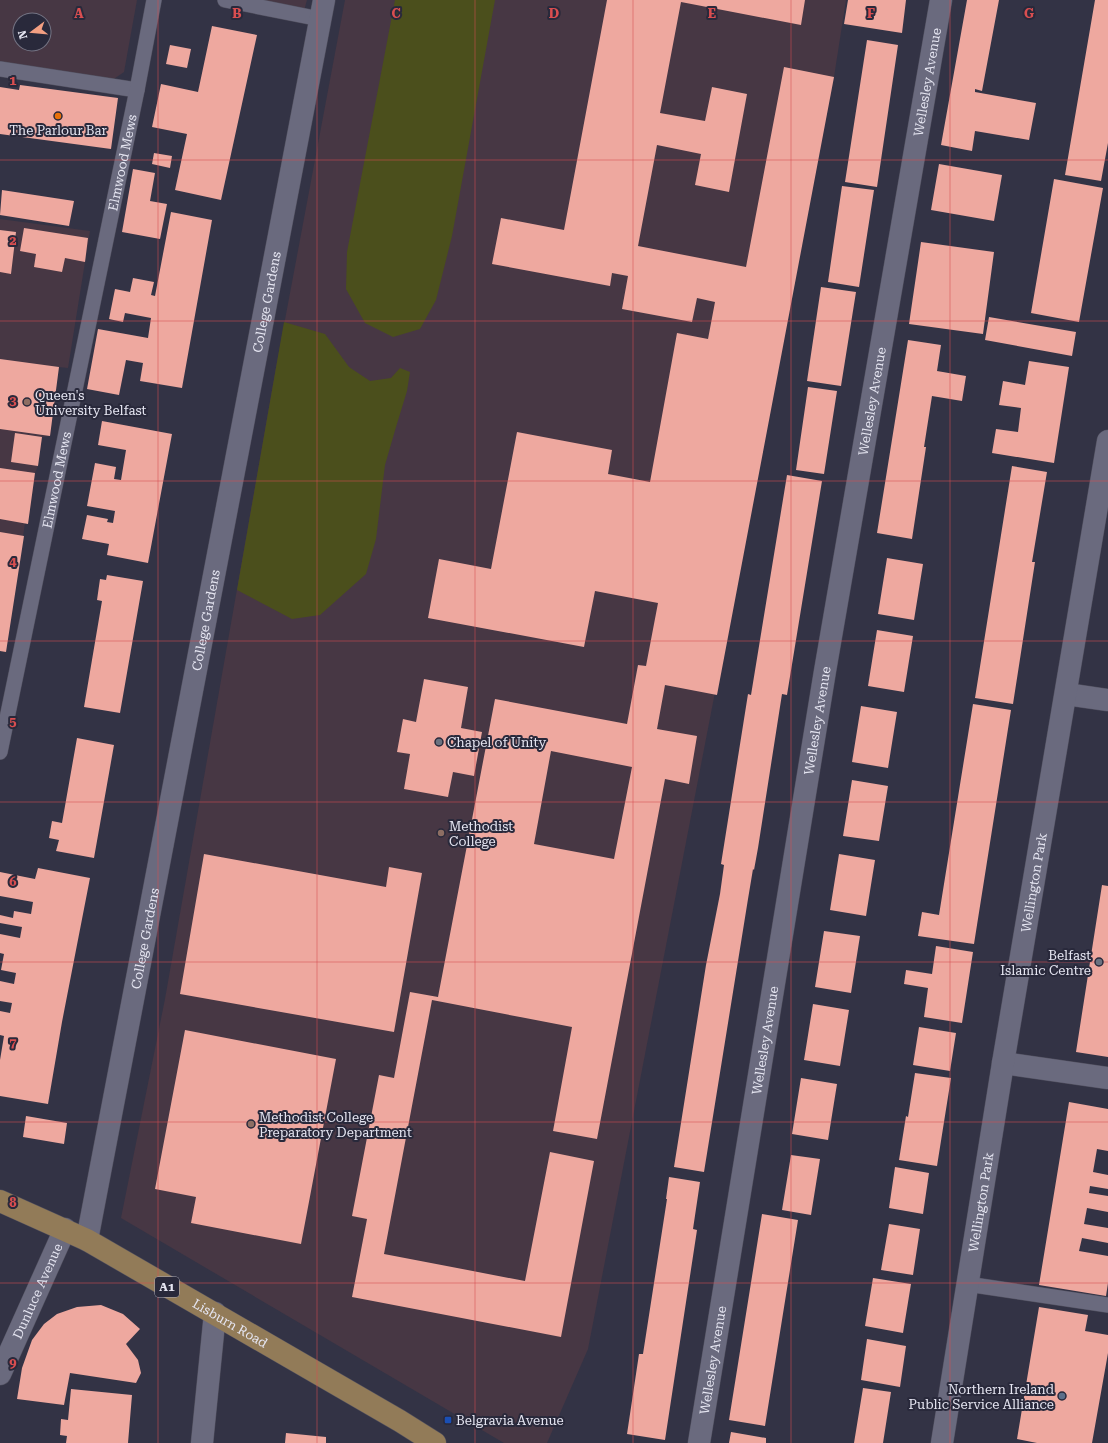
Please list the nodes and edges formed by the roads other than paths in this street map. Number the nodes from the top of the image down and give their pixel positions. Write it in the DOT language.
graph roads {
  1 [pos="154,0"];
  2 [pos="225,0"];
  3 [pos="941,0"];
  4 [pos="322,9"];
  5 [pos="0,69"];
  6 [pos="137,90"];
  7 [pos="1108,441"];
  8 [pos="1066,694"];
  9 [pos="1108,700"];
  10 [pos="0,752"];
  11 [pos="1003,1063"];
  12 [pos="1108,1078"];
  13 [pos="0,1201"];
  14 [pos="65,1229"];
  15 [pos="87,1240"];
  16 [pos="967,1284"];
  17 [pos="1108,1305"];
  18 [pos="215,1313"];
  19 [pos="0,1374"];
  20 [pos="202,1443"];
  21 [pos="435,1443"];
  22 [pos="699,1443"];
  23 [pos="942,1443"];
  1 -- 6 [label="lane, Elmwood Mews"];
  2 -- 4 [label="lane"];
  3 -- 22 [label="street, Wellesley Avenue"];
  4 -- 15 [label="street, College Gardens"];
  5 -- 6 [label="lane"];
  6 -- 10 [label="lane, Elmwood Mews"];
  7 -- 8 [label="street, Wellington Park"];
  8 -- 9 [label="street"];
  8 -- 11 [label="street, Wellington Park"];
  11 -- 12 [label="street"];
  11 -- 16 [label="street, Wellington Park"];
  13 -- 14 [label="main road, Lisburn Road / A1"];
  14 -- 15 [label="main road, Lisburn Road / A1"];
  14 -- 19 [label="street, Dunluce Avenue"];
  15 -- 18 [label="main road, Lisburn Road / A1"];
  16 -- 17 [label="lane"];
  16 -- 23 [label="street, Wellington Park"];
  18 -- 20 [label="street"];
  18 -- 21 [label="main road, Lisburn Road / A1"];
}
